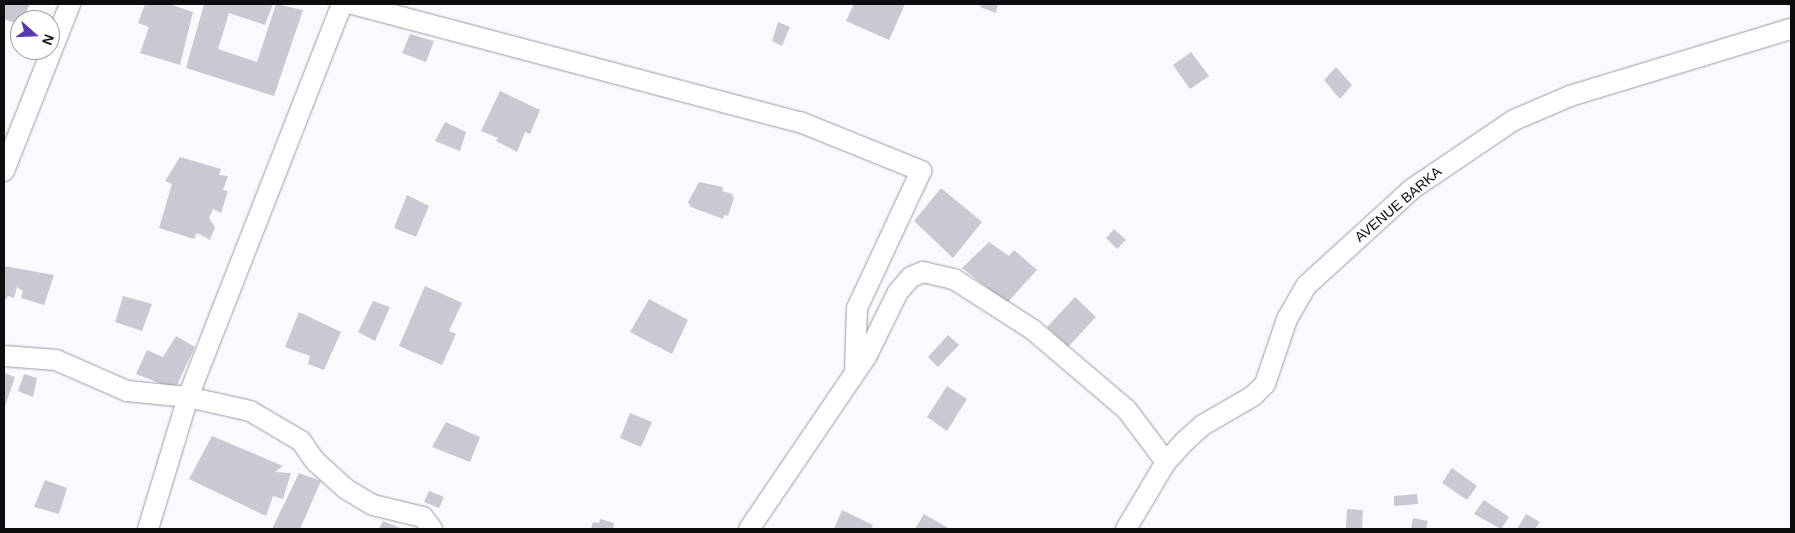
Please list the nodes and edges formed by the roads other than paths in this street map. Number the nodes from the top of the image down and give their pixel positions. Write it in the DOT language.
graph roads {
  1 [pos="70,4"];
  2 [pos="342,4"];
  3 [pos="352,4"];
  4 [pos="1791,29"];
  5 [pos="4,171"];
  6 [pos="4,356"];
  7 [pos="855,373"];
  8 [pos="188,397"];
  9 [pos="1166,462"];
  10 [pos="148,529"];
  11 [pos="432,529"];
  12 [pos="749,529"];
  13 [pos="1126,529"];
  1 -- 5 [label="street"];
  2 -- 8 [label="street"];
  3 -- 7 [label="street"];
  4 -- 9 [label="street, AVENUE BARKA"];
  6 -- 8 [label="street"];
  7 -- 9 [label="street"];
  7 -- 12 [label="street"];
  8 -- 10 [label="street"];
  8 -- 11 [label="street"];
  9 -- 13 [label="street, AVENUE BARKA"];
}
